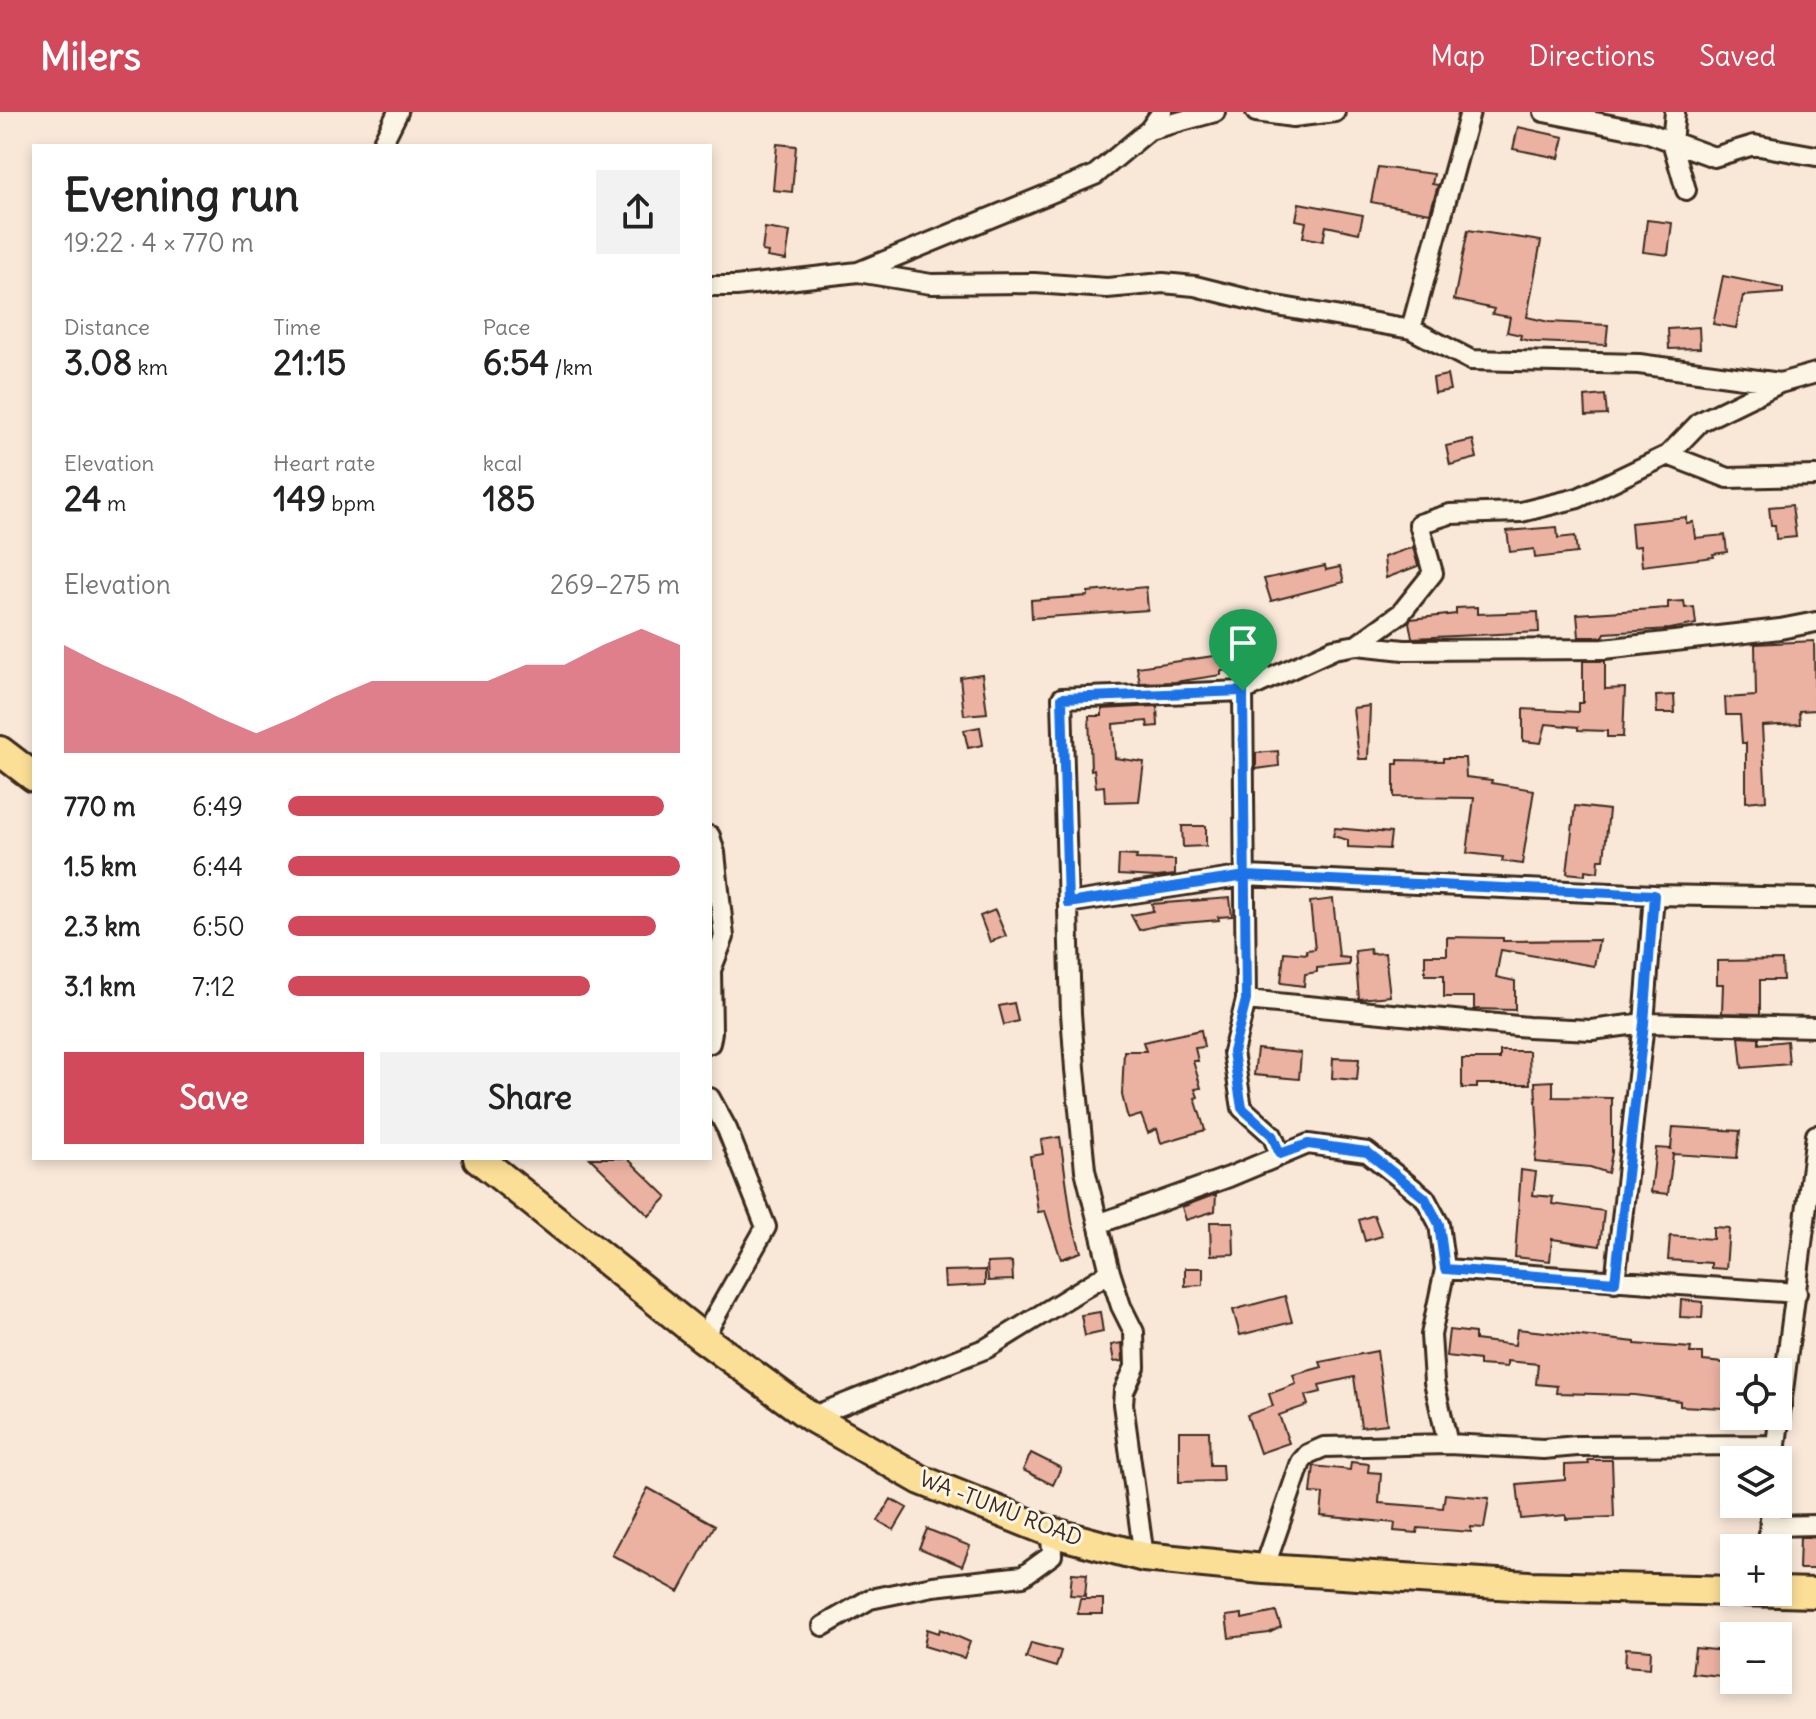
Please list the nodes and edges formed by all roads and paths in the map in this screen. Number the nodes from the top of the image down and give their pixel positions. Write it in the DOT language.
graph roads {
  1 [pos="398,112"];
  2 [pos="1162,112"];
  3 [pos="1215,112"];
  4 [pos="1256,112"];
  5 [pos="1335,112"];
  6 [pos="1470,112"];
  7 [pos="1544,112"];
  8 [pos="1675,112"];
  9 [pos="1149,130"];
  10 [pos="1672,142"];
  11 [pos="382,144"];
  12 [pos="1816,156"];
  13 [pos="1686,190"];
  14 [pos="858,272"];
  15 [pos="712,286"];
  16 [pos="1411,329"];
  17 [pos="1816,373"];
  18 [pos="1780,383"];
  19 [pos="1668,455"];
  20 [pos="1816,476"];
  21 [pos="1816,622"];
  22 [pos="1357,645"];
  23 [pos="1243,691"];
  24 [pos="0,751"];
  25 [pos="32,775"];
  26 [pos="712,843"];
  27 [pos="1246,876"];
  28 [pos="1654,895"];
  29 [pos="1816,898"];
  30 [pos="1068,903"];
  31 [pos="712,967"];
  32 [pos="1246,1000"];
  33 [pos="1644,1023"];
  34 [pos="1816,1027"];
  35 [pos="712,1102"];
  36 [pos="1816,1135"];
  37 [pos="1280,1154"];
  38 [pos="480,1160"];
  39 [pos="1098,1224"];
  40 [pos="1445,1269"];
  41 [pos="1110,1272"];
  42 [pos="1615,1282"];
  43 [pos="1797,1293"];
  44 [pos="703,1338"];
  45 [pos="811,1417"];
  46 [pos="1448,1444"];
  47 [pos="1775,1446"];
  48 [pos="1720,1451"];
  49 [pos="1770,1518"];
  50 [pos="1816,1525"];
  51 [pos="1770,1526"];
  52 [pos="1051,1532"];
  53 [pos="1769,1534"];
  54 [pos="1144,1557"];
  55 [pos="1264,1569"];
  56 [pos="1720,1592"];
  57 [pos="1792,1593"];
  58 [pos="1816,1593"];
  59 [pos="823,1626"];
  1 -- 11 [label="street"];
  2 -- 9 [label="street"];
  3 -- 9 [label="street"];
  4 -- 5 [label="street"];
  6 -- 16 [label="street"];
  7 -- 10 [label="street"];
  8 -- 10 [label="street"];
  9 -- 14 [label="street"];
  10 -- 12 [label="street"];
  10 -- 13 [label="street"];
  14 -- 15 [label="street"];
  14 -- 16 [label="street"];
  16 -- 18 [label="street"];
  17 -- 18 [label="street"];
  18 -- 19 [label="street"];
  19 -- 20 [label="street"];
  19 -- 22 [label="street"];
  21 -- 22 [label="street"];
  22 -- 23 [label="street"];
  23 -- 27 [label="street"];
  23 -- 30 [label="street"];
  24 -- 25 [label="highway"];
  26 -- 31 [label="street"];
  27 -- 28 [label="street"];
  27 -- 30 [label="street"];
  27 -- 32 [label="street"];
  28 -- 29 [label="street"];
  28 -- 33 [label="street"];
  30 -- 39 [label="street"];
  32 -- 33 [label="street"];
  32 -- 37 [label="street"];
  33 -- 34 [label="street"];
  33 -- 42 [label="street"];
  35 -- 44 [label="street"];
  36 -- 43 [label="street"];
  37 -- 39 [label="street"];
  37 -- 40 [label="street"];
  38 -- 44 [label="highway, WA -TUMU ROAD"];
  39 -- 41 [label="street"];
  40 -- 42 [label="street"];
  40 -- 46 [label="street"];
  41 -- 45 [label="street"];
  41 -- 54 [label="street"];
  42 -- 43 [label="street"];
  43 -- 47 [label="street"];
  44 -- 45 [label="highway, WA -TUMU ROAD"];
  45 -- 52 [label="highway, WA -TUMU ROAD"];
  46 -- 48 [label="street"];
  46 -- 55 [label="street"];
  49 -- 51 [label="street"];
  50 -- 51 [label="street"];
  51 -- 53 [label="street"];
  52 -- 54 [label="highway, WA -TUMU ROAD"];
  52 -- 59 [label="street"];
  54 -- 55 [label="highway, WA -TUMU ROAD"];
  55 -- 56 [label="highway, WA -TUMU ROAD"];
  57 -- 58 [label="highway, WA -TUMU ROAD"];
}
